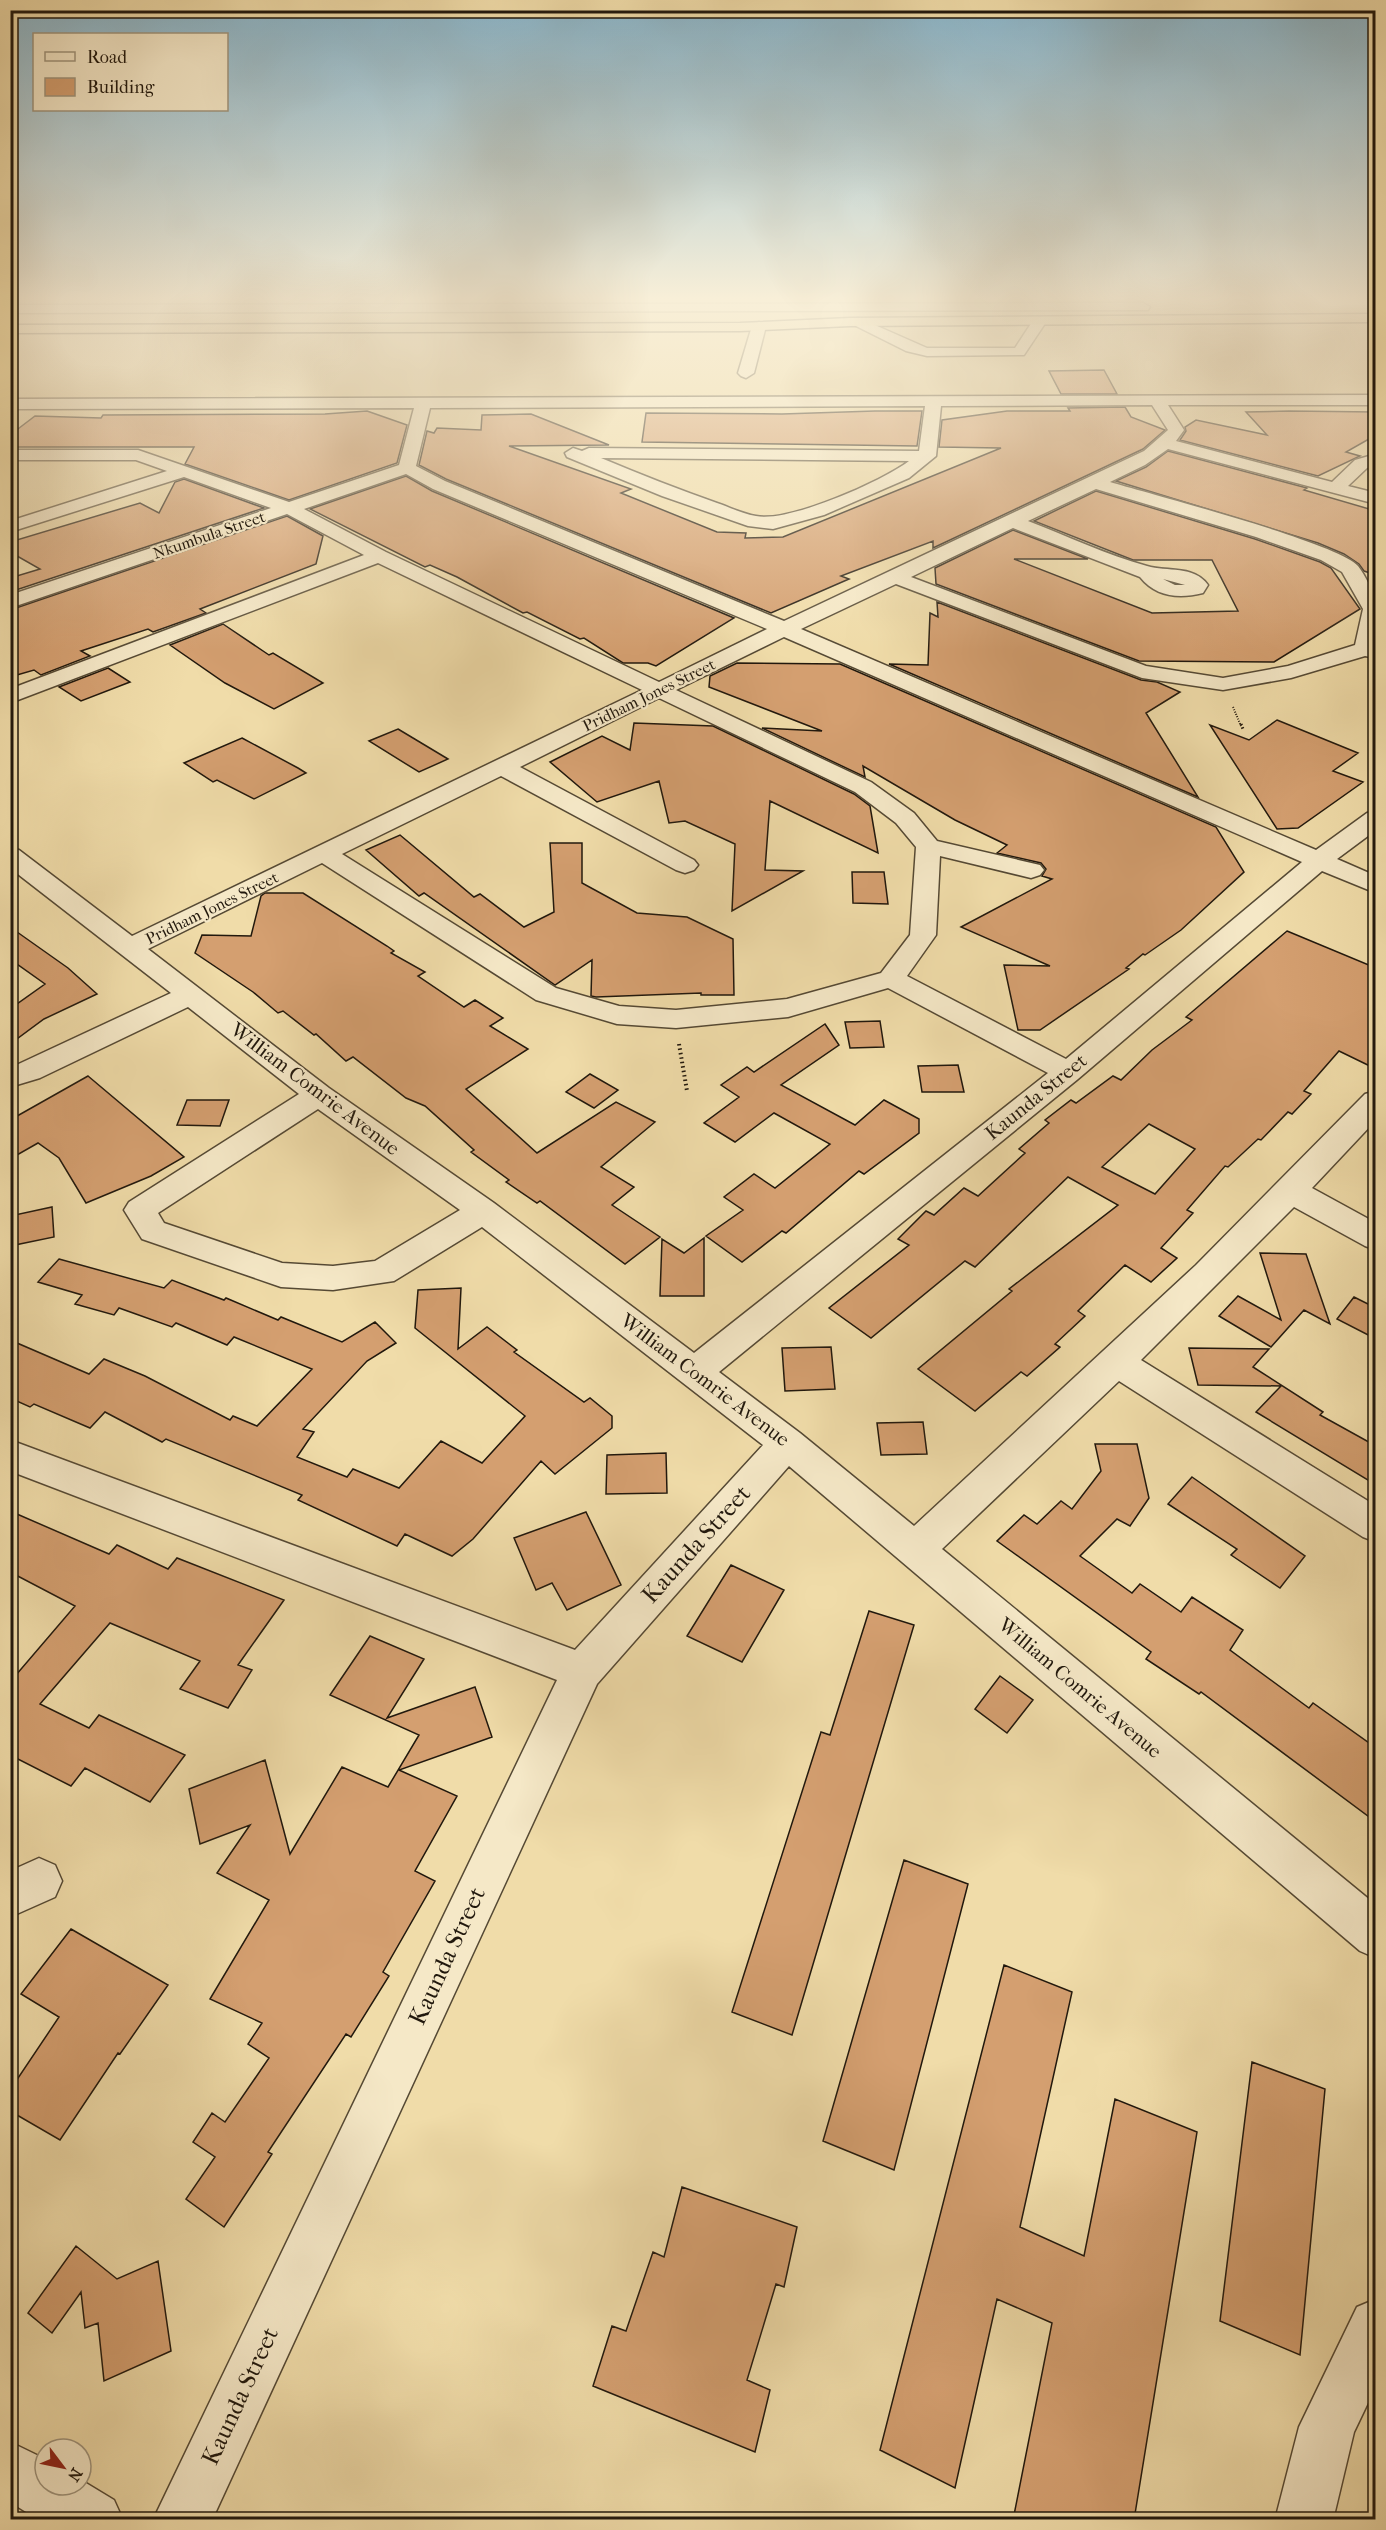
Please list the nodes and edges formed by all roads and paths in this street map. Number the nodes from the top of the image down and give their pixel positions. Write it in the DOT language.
graph roads {
  1 [pos="420,414"];
  2 [pos="579,414"];
  3 [pos="932,414"];
  4 [pos="1166,414"];
  5 [pos="1167,444"];
  6 [pos="573,453"];
  7 [pos="10,455"];
  8 [pos="927,456"];
  9 [pos="1376,459"];
  10 [pos="407,468"];
  11 [pos="185,471"];
  12 [pos="1095,483"];
  13 [pos="1337,487"];
  14 [pos="1376,498"];
  15 [pos="290,508"];
  16 [pos="1010,521"];
  17 [pos="10,527"];
  18 [pos="379,556"];
  19 [pos="1147,573"];
  20 [pos="895,577"];
  21 [pos="10,602"];
  22 [pos="784,628"];
  23 [pos="1370,650"];
  24 [pos="660,691"];
  25 [pos="10,697"];
  26 [pos="501,765"];
  27 [pos="1376,818"];
  28 [pos="928,846"];
  29 [pos="323,853"];
  30 [pos="10,855"];
  31 [pos="1319,860"];
  32 [pos="685,865"];
  33 [pos="1031,870"];
  34 [pos="1376,885"];
  35 [pos="131,947"];
  36 [pos="891,979"];
  37 [pos="190,995"];
  38 [pos="676,1019"];
  39 [pos="1068,1072"];
  40 [pos="10,1077"];
  41 [pos="687,1091"];
  42 [pos="319,1095"];
  43 [pos="1376,1101"];
  44 [pos="1293,1192"];
  45 [pos="483,1211"];
  46 [pos="1376,1238"];
  47 [pos="1117,1362"];
  48 [pos="694,1372"];
  49 [pos="787,1443"];
  50 [pos="10,1455"];
  51 [pos="1376,1526"];
  52 [pos="915,1550"];
  53 [pos="582,1671"];
  54 [pos="1376,1935"];
  55 [pos="1376,2326"];
  56 [pos="10,2470"];
  57 [pos="94,2520"];
  58 [pos="182,2520"];
  59 [pos="1304,2520"];
  1 -- 10 [label="street"];
  2 -- 6 [label="street"];
  3 -- 8 [label="street"];
  4 -- 5 [label="street"];
  5 -- 12 [label="street, Pridham Jones Street"];
  5 -- 13 [label="street"];
  6 -- 8 [label="street"];
  6 -- 8 [label="street"];
  7 -- 11 [label="street"];
  9 -- 13 [label="street"];
  10 -- 15 [label="street, Nkumbula Street"];
  10 -- 22 [label="street"];
  11 -- 15 [label="street"];
  11 -- 17 [label="street"];
  12 -- 16 [label="street, Pridham Jones Street"];
  12 -- 23 [label="street"];
  13 -- 14 [label="street"];
  15 -- 18 [label="street"];
  15 -- 21 [label="street, Nkumbula Street"];
  16 -- 19 [label="street"];
  16 -- 20 [label="street, Pridham Jones Street"];
  18 -- 24 [label="street"];
  18 -- 25 [label="street"];
  20 -- 22 [label="street, Pridham Jones Street"];
  20 -- 23 [label="street"];
  22 -- 24 [label="street, Pridham Jones Street"];
  22 -- 31 [label="street"];
  24 -- 26 [label="street, Pridham Jones Street"];
  24 -- 28 [label="street"];
  26 -- 29 [label="street, Pridham Jones Street"];
  26 -- 32 [label="street"];
  27 -- 31 [label="street, Kaunda Street"];
  28 -- 33 [label="street"];
  28 -- 36 [label="street"];
  29 -- 35 [label="street, Pridham Jones Street"];
  29 -- 38 [label="street"];
  30 -- 35 [label="street, William Comrie Avenue"];
  31 -- 34 [label="street"];
  31 -- 39 [label="street, Kaunda Street"];
  35 -- 37 [label="street, William Comrie Avenue"];
  36 -- 38 [label="street"];
  36 -- 39 [label="street"];
  37 -- 40 [label="street"];
  37 -- 42 [label="street, William Comrie Avenue"];
  38 -- 41 [label="path"];
  39 -- 48 [label="street, Kaunda Street"];
  42 -- 45 [label="street, William Comrie Avenue"];
  42 -- 45 [label="street"];
  43 -- 44 [label="street"];
  44 -- 46 [label="street"];
  44 -- 47 [label="street"];
  45 -- 48 [label="street, William Comrie Avenue"];
  47 -- 51 [label="street"];
  47 -- 52 [label="street"];
  48 -- 49 [label="street, William Comrie Avenue"];
  49 -- 52 [label="street, William Comrie Avenue"];
  49 -- 53 [label="street, Kaunda Street"];
  50 -- 53 [label="street"];
  52 -- 54 [label="street, William Comrie Avenue"];
  53 -- 58 [label="street, Kaunda Street"];
  55 -- 59 [label="street"];
  56 -- 57 [label="street"];
}
